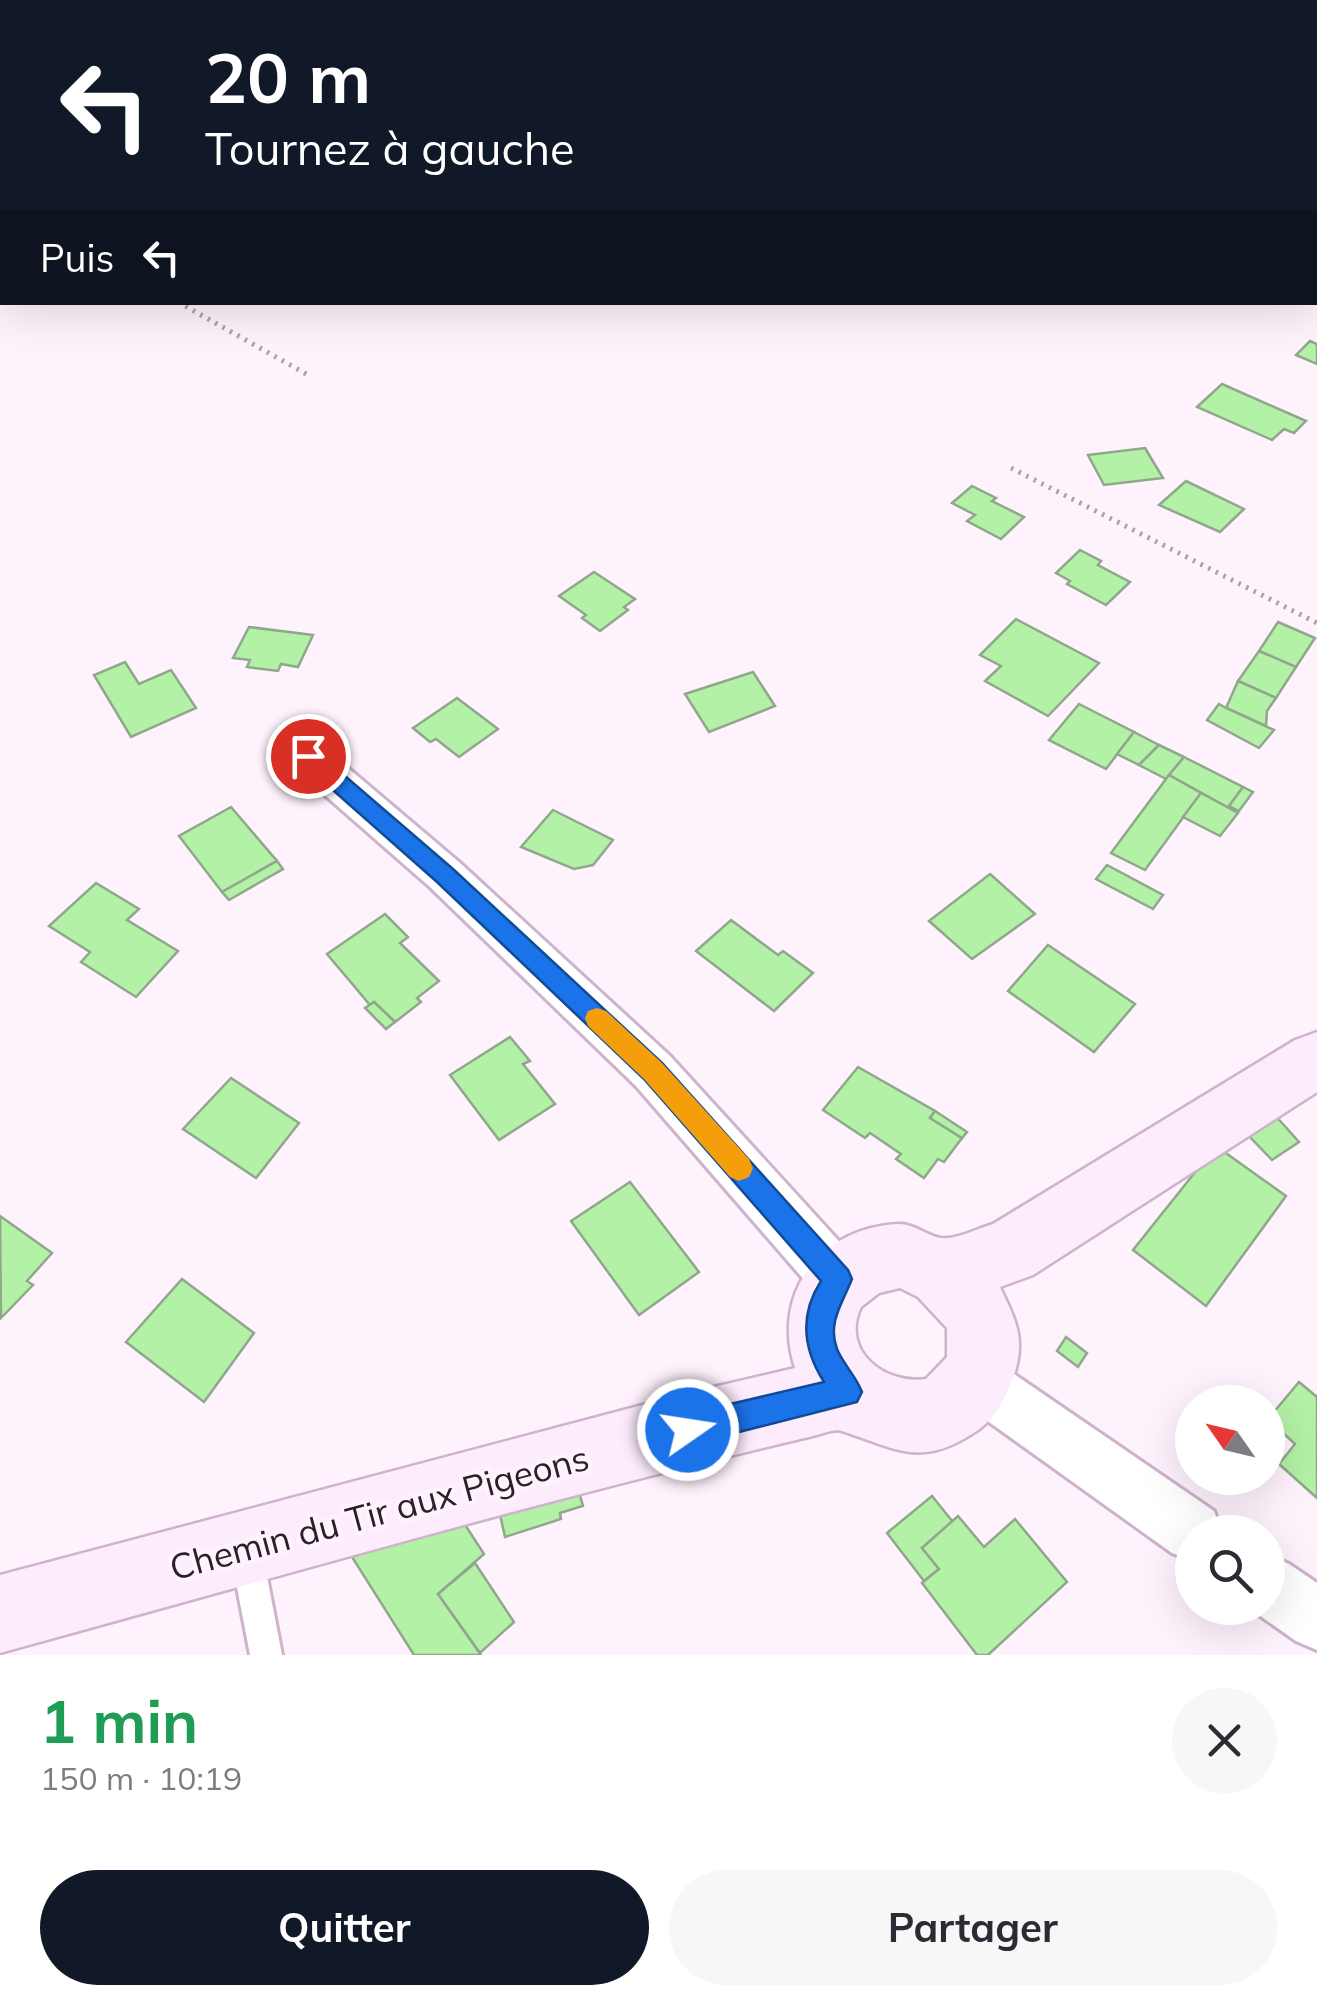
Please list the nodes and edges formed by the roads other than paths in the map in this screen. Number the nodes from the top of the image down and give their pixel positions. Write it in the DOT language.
graph roads {
  1 [pos="308,756"];
  2 [pos="1317,1059"];
  3 [pos="975,1274"];
  4 [pos="838,1279"];
  5 [pos="835,1372"];
  6 [pos="976,1380"];
  7 [pos="1175,1519"];
  8 [pos="245,1548"];
  9 [pos="1285,1597"];
  10 [pos="0,1614"];
  11 [pos="1317,1620"];
  12 [pos="266,1655"];
  1 -- 4 [label="street"];
  2 -- 3 [label="street"];
  3 -- 4 [label="street"];
  3 -- 6 [label="street"];
  4 -- 5 [label="street"];
  5 -- 6 [label="street"];
  5 -- 8 [label="street, Chemin du Tir aux Pigeons"];
  6 -- 7 [label="street"];
  8 -- 10 [label="street, Chemin du Tir aux Pigeons"];
  8 -- 12 [label="lane"];
  9 -- 11 [label="street"];
}
